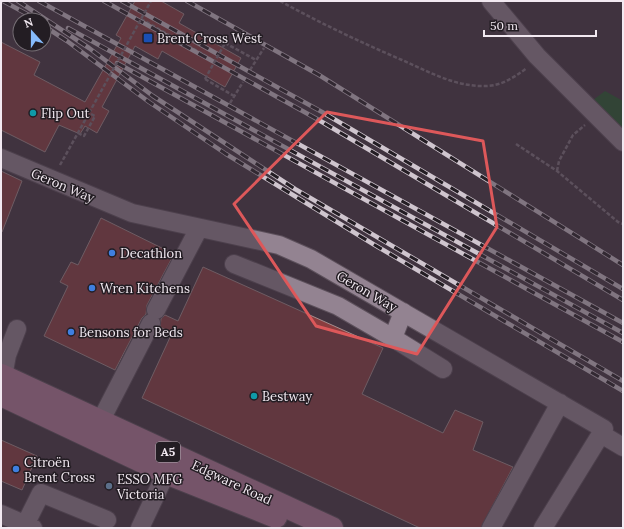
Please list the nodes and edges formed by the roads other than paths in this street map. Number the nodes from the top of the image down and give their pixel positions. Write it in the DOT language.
graph roads {
  1 [pos="491,1"];
  2 [pos="623,142"];
  3 [pos="1,158"];
  4 [pos="199,228"];
  5 [pos="234,264"];
  6 [pos="403,312"];
  7 [pos="17,329"];
  8 [pos="393,338"];
  9 [pos="443,369"];
  10 [pos="2,381"];
  11 [pos="560,403"];
  12 [pos="1,406"];
  13 [pos="100,422"];
  14 [pos="601,434"];
  15 [pos="623,447"];
  16 [pos="166,474"];
  17 [pos="1,514"];
  18 [pos="107,520"];
  19 [pos="29,526"];
  20 [pos="140,528"];
  21 [pos="299,528"];
  22 [pos="332,528"];
  23 [pos="491,528"];
  24 [pos="543,528"];
  1 -- 2 [label="street"];
  3 -- 4 [label="street, Geron Way"];
  4 -- 6 [label="street, Geron Way"];
  4 -- 13 [label="street"];
  5 -- 8 [label="street"];
  6 -- 8 [label="street"];
  6 -- 11 [label="street, Geron Way"];
  7 -- 10 [label="street"];
  8 -- 9 [label="street"];
  10 -- 13 [label="main road, Edgware Road / A5"];
  10 -- 16 [label="main road, Edgware Road / A5"];
  11 -- 14 [label="street, Geron Way"];
  11 -- 23 [label="street"];
  12 -- 16 [label="main road"];
  13 -- 22 [label="main road, Edgware Road / A5"];
  14 -- 15 [label="street"];
  14 -- 24 [label="street"];
  16 -- 20 [label="street"];
  16 -- 21 [label="main road, Edgware Road / A5"];
  17 -- 19 [label="street"];
  18 -- 19 [label="street"];
}
